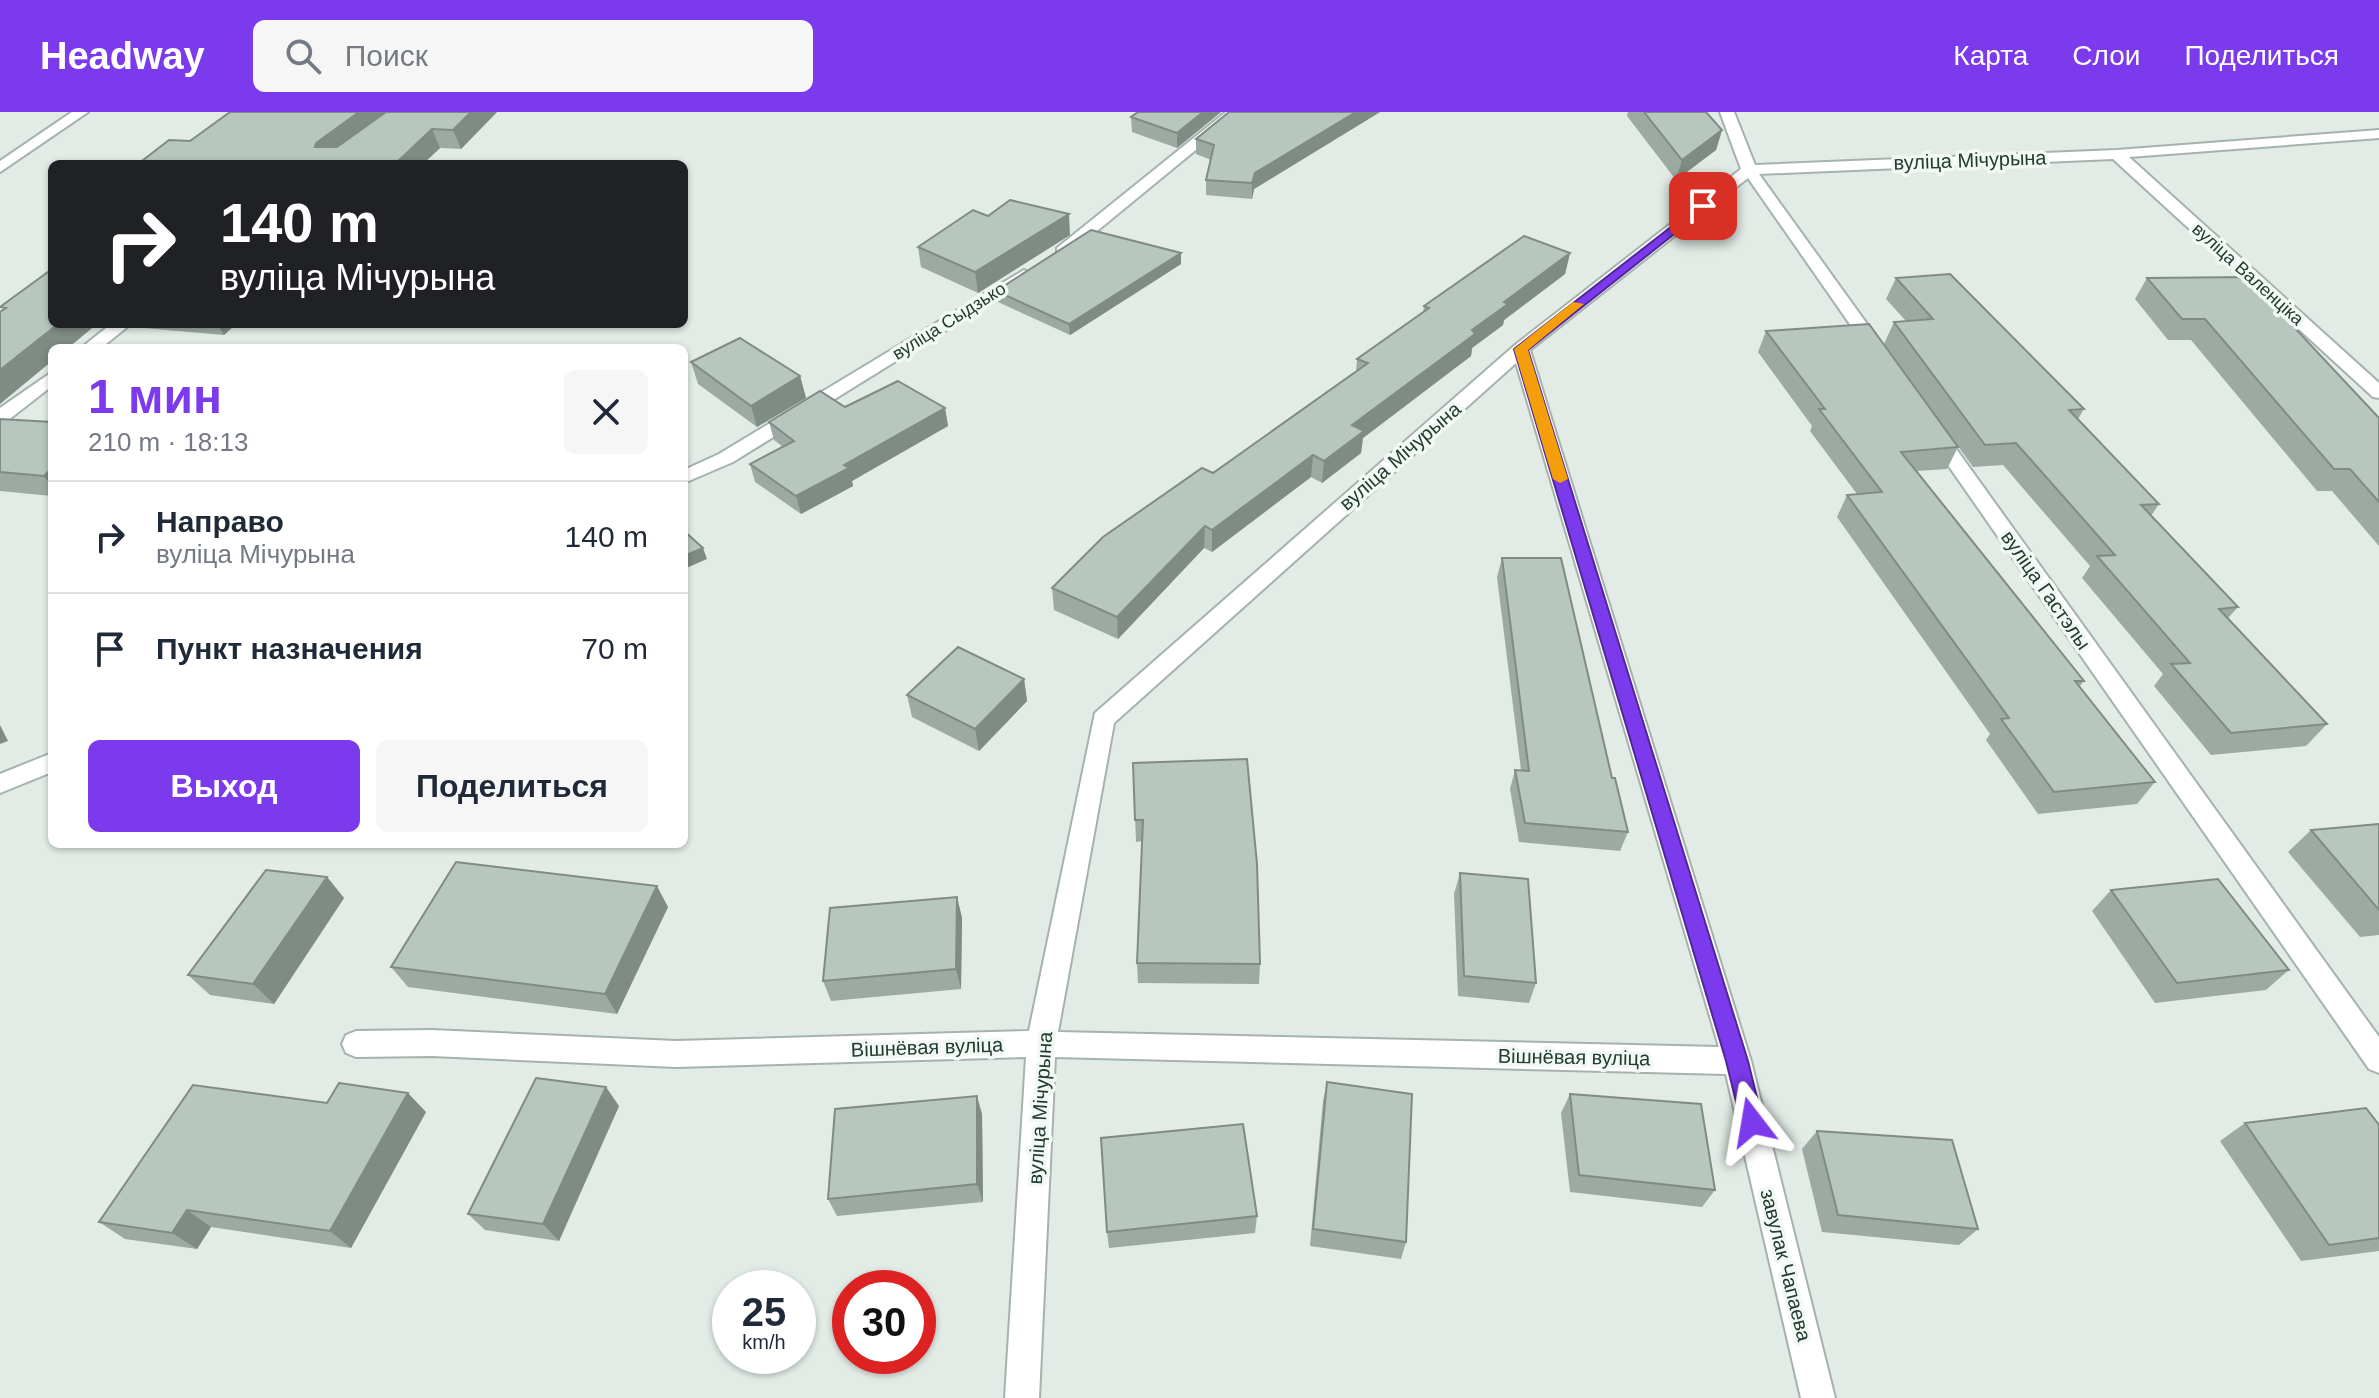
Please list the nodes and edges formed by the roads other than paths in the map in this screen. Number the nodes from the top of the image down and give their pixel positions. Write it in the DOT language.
graph roads {
  1 [pos="81,112"];
  2 [pos="1235,112"];
  3 [pos="1727,112"];
  4 [pos="2379,134"];
  5 [pos="2117,154"];
  6 [pos="0,168"];
  7 [pos="1749,170"];
  8 [pos="117,328"];
  9 [pos="95,344"];
  10 [pos="1521,349"];
  11 [pos="1886,363"];
  12 [pos="48,380"];
  13 [pos="2379,393"];
  14 [pos="1922,415"];
  15 [pos="0,417"];
  16 [pos="688,475"];
  17 [pos="48,764"];
  18 [pos="0,784"];
  19 [pos="356,1044"];
  20 [pos="1041,1044"];
  21 [pos="2379,1060"];
  22 [pos="1737,1061"];
  23 [pos="1022,1398"];
  24 [pos="1818,1398"];
  1 -- 6 [label="street"];
  2 -- 16 [label="street, вуліца Сыдзько"];
  3 -- 7 [label="street"];
  4 -- 5 [label="street, вуліца Мічурына"];
  5 -- 7 [label="street, вуліца Мічурына"];
  5 -- 13 [label="street, вуліца Валенціка"];
  7 -- 10 [label="street, вуліца Мічурына"];
  7 -- 11 [label="street"];
  8 -- 9 [label="street"];
  10 -- 20 [label="street, вуліца Мічурына"];
  10 -- 22 [label="street, завулак Чапаева"];
  12 -- 15 [label="street"];
  14 -- 21 [label="street, вуліца Гастэлы"];
  17 -- 18 [label="street"];
  19 -- 20 [label="street, Вішнёвая вуліца"];
  20 -- 22 [label="street, Вішнёвая вуліца"];
  20 -- 23 [label="street, вуліца Мічурына"];
  22 -- 24 [label="street, завулак Чапаева"];
}
